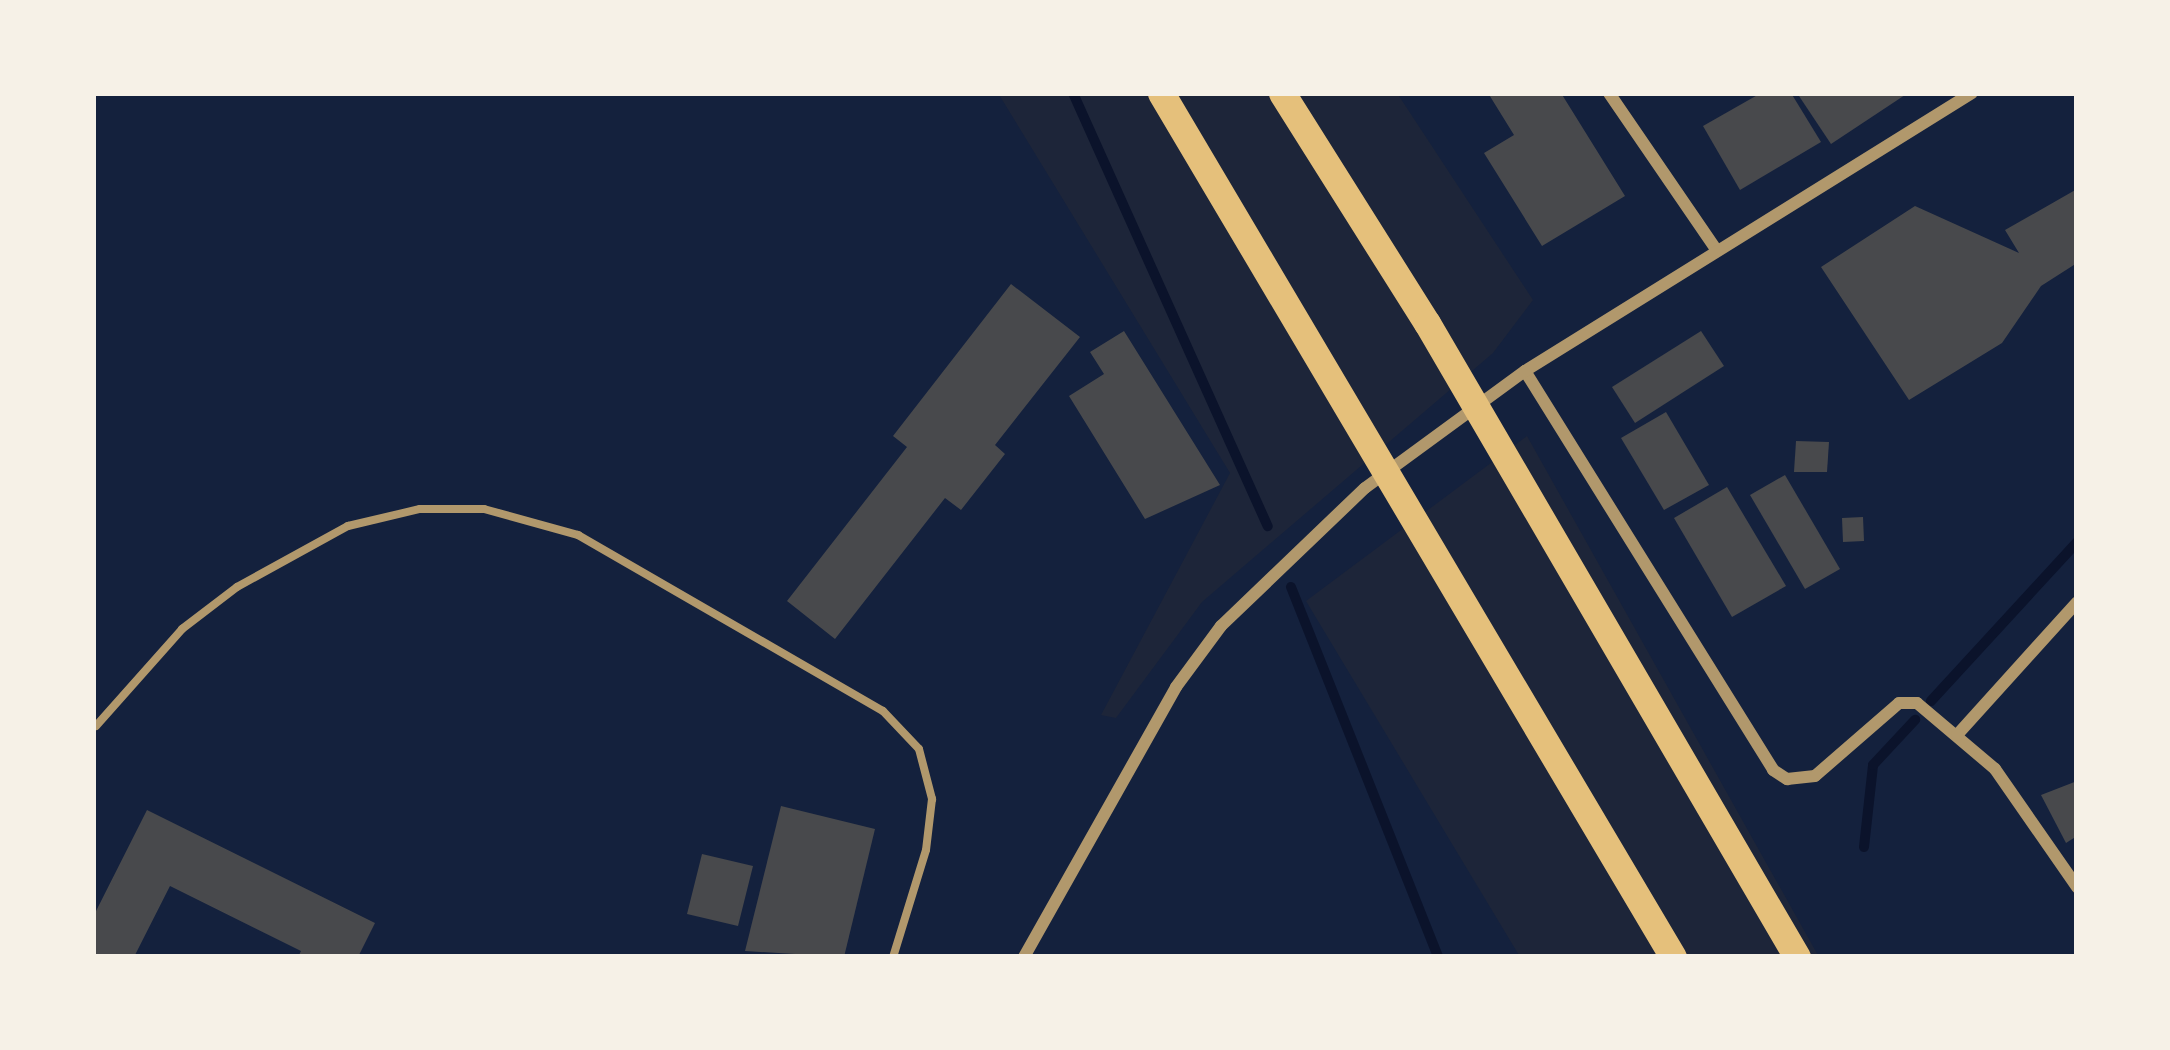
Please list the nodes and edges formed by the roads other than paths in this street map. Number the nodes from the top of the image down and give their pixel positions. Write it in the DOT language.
graph roads {
  1 [pos="1161,93"];
  2 [pos="1282,93"];
  3 [pos="1609,93"];
  4 [pos="1972,93"];
  5 [pos="1717,250"];
  6 [pos="1525,371"];
  7 [pos="2077,602"];
  8 [pos="96,726"];
  9 [pos="1957,735"];
  10 [pos="2077,887"];
  11 [pos="893,957"];
  12 [pos="1024,957"];
  13 [pos="1673,957"];
  14 [pos="1797,957"];
  1 -- 13 [label="highway"];
  2 -- 14 [label="highway"];
  3 -- 5 [label="street"];
  4 -- 5 [label="street"];
  5 -- 6 [label="street"];
  6 -- 9 [label="street"];
  6 -- 12 [label="street"];
  7 -- 9 [label="street"];
  8 -- 11 [label="lane"];
  9 -- 10 [label="street"];
}
